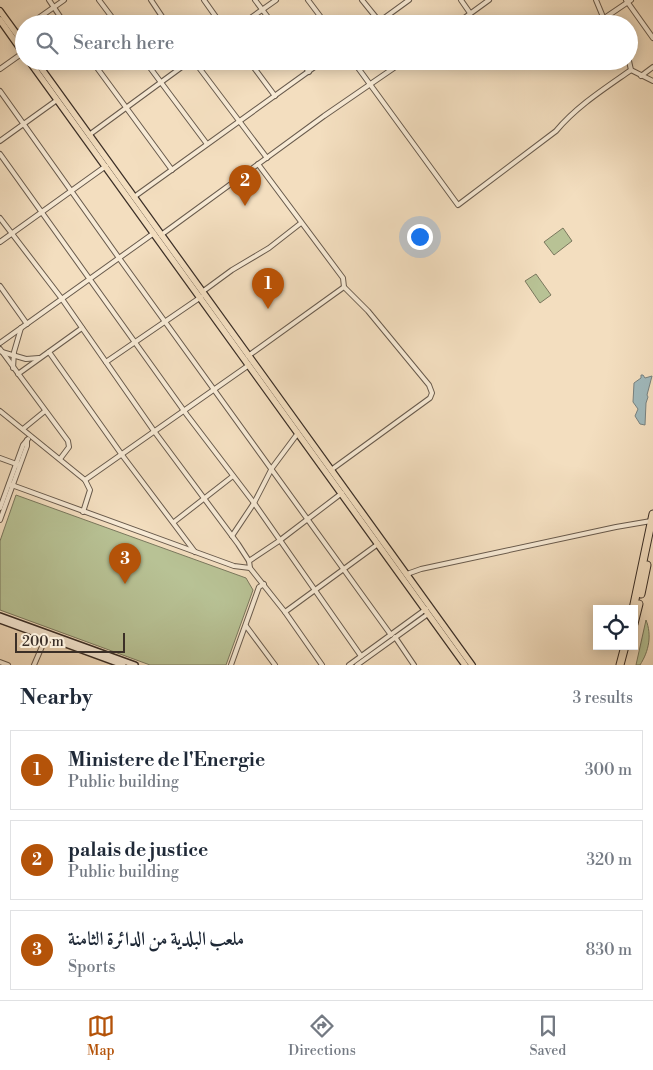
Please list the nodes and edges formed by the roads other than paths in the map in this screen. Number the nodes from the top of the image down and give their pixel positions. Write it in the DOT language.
graph roads {
  1 [pos="49,0"];
  2 [pos="64,0"];
  3 [pos="99,0"];
  4 [pos="150,0"];
  5 [pos="204,0"];
  6 [pos="255,0"];
  7 [pos="276,0"];
  8 [pos="308,0"];
  9 [pos="362,0"];
  10 [pos="409,0"];
  11 [pos="462,0"];
  12 [pos="489,0"];
  13 [pos="596,0"];
  14 [pos="628,1"];
  15 [pos="54,7"];
  16 [pos="262,9"];
  17 [pos="0,11"];
  18 [pos="470,13"];
  19 [pos="43,15"];
  20 [pos="60,15"];
  21 [pos="110,15"];
  22 [pos="161,15"];
  23 [pos="215,15"];
  24 [pos="254,15"];
  25 [pos="266,15"];
  26 [pos="319,15"];
  27 [pos="372,15"];
  28 [pos="388,15"];
  29 [pos="467,15"];
  30 [pos="602,15"];
  31 [pos="612,15"];
  32 [pos="637,15"];
  33 [pos="638,16"];
  34 [pos="0,20"];
  35 [pos="15,33"];
  36 [pos="653,38"];
  37 [pos="15,42"];
  38 [pos="15,58"];
  39 [pos="653,67"];
  40 [pos="0,68"];
  41 [pos="35,70"];
  42 [pos="43,70"];
  43 [pos="98,70"];
  44 [pos="151,70"];
  45 [pos="177,70"];
  46 [pos="201,70"];
  47 [pos="256,70"];
  48 [pos="312,70"];
  49 [pos="359,70"];
  50 [pos="391,70"];
  51 [pos="631,70"];
  52 [pos="309,72"];
  53 [pos="641,76"];
  54 [pos="653,81"];
  55 [pos="160,82"];
  56 [pos="370,85"];
  57 [pos="0,91"];
  58 [pos="275,96"];
  59 [pos="56,100"];
  60 [pos="125,108"];
  61 [pos="240,121"];
  62 [pos="24,124"];
  63 [pos="89,134"];
  64 [pos="0,141"];
  65 [pos="208,144"];
  66 [pos="0,154"];
  67 [pos="267,158"];
  68 [pos="258,164"];
  69 [pos="106,166"];
  70 [pos="172,170"];
  71 [pos="72,192"];
  72 [pos="134,197"];
  73 [pos="42,212"];
  74 [pos="0,218"];
  75 [pos="301,223"];
  76 [pos="158,232"];
  77 [pos="11,234"];
  78 [pos="0,242"];
  79 [pos="118,258"];
  80 [pos="90,278"];
  81 [pos="0,286"];
  82 [pos="344,287"];
  83 [pos="202,295"];
  84 [pos="62,299"];
  85 [pos="166,321"];
  86 [pos="27,324"];
  87 [pos="21,328"];
  88 [pos="82,328"];
  89 [pos="135,342"];
  90 [pos="0,343"];
  91 [pos="1,350"];
  92 [pos="49,352"];
  93 [pos="14,356"];
  94 [pos="248,356"];
  95 [pos="41,357"];
  96 [pos="106,362"];
  97 [pos="251,364"];
  98 [pos="13,368"];
  99 [pos="18,374"];
  100 [pos="214,389"];
  101 [pos="0,411"];
  102 [pos="45,411"];
  103 [pos="184,411"];
  104 [pos="22,429"];
  105 [pos="154,431"];
  106 [pos="298,433"];
  107 [pos="30,435"];
  108 [pos="122,454"];
  109 [pos="0,458"];
  110 [pos="60,460"];
  111 [pos="19,465"];
  112 [pos="272,468"];
  113 [pos="331,470"];
  114 [pos="233,476"];
  115 [pos="85,480"];
  116 [pos="11,485"];
  117 [pos="342,494"];
  118 [pos="204,499"];
  119 [pos="1,500"];
  120 [pos="254,503"];
  121 [pos="0,508"];
  122 [pos="84,512"];
  123 [pos="652,517"];
  124 [pos="308,519"];
  125 [pos="0,520"];
  126 [pos="174,522"];
  127 [pos="653,534"];
  128 [pos="232,536"];
  129 [pos="279,541"];
  130 [pos="378,544"];
  131 [pos="195,552"];
  132 [pos="249,561"];
  133 [pos="250,568"];
  134 [pos="344,570"];
  135 [pos="407,574"];
  136 [pos="264,584"];
  137 [pos="314,591"];
  138 [pos="634,605"];
  139 [pos="638,605"];
  140 [pos="429,610"];
  141 [pos="285,612"];
  142 [pos="0,616"];
  143 [pos="0,620"];
  144 [pos="246,626"];
  145 [pos="46,635"];
  146 [pos="393,636"];
  147 [pos="624,650"];
  148 [pos="628,650"];
  149 [pos="460,654"];
  150 [pos="363,658"];
  151 [pos="0,662"];
  152 [pos="119,663"];
  153 [pos="8,665"];
  154 [pos="34,665"];
  155 [pos="135,665"];
  156 [pos="231,665"];
  157 [pos="275,665"];
  158 [pos="322,665"];
  159 [pos="349,665"];
  160 [pos="357,665"];
  161 [pos="368,665"];
  162 [pos="414,665"];
  163 [pos="466,665"];
  164 [pos="472,665"];
  165 [pos="620,665"];
  166 [pos="625,665"];
  1 -- 15 [label="street"];
  2 -- 15 [label="street"];
  3 -- 21 [label="street"];
  4 -- 22 [label="street"];
  5 -- 23 [label="street"];
  6 -- 16 [label="street"];
  7 -- 16 [label="street"];
  8 -- 26 [label="street"];
  9 -- 27 [label="street"];
  10 -- 28 [label="street"];
  11 -- 18 [label="street"];
  12 -- 18 [label="street"];
  13 -- 30 [label="street"];
  14 -- 31 [label="street"];
  14 -- 32 [label="street"];
  15 -- 19 [label="street"];
  15 -- 20 [label="street"];
  16 -- 24 [label="street"];
  16 -- 25 [label="street"];
  17 -- 35 [label="main road"];
  18 -- 29 [label="street"];
  33 -- 36 [label="street"];
  34 -- 37 [label="main road"];
  38 -- 40 [label="street"];
  39 -- 53 [label="street"];
  41 -- 59 [label="main road"];
  42 -- 63 [label="main road"];
  43 -- 60 [label="street"];
  44 -- 55 [label="street"];
  45 -- 55 [label="street"];
  46 -- 61 [label="street"];
  47 -- 58 [label="street"];
  48 -- 52 [label="street"];
  49 -- 56 [label="street"];
  50 -- 56 [label="street"];
  51 -- 53 [label="street"];
  51 -- 56 [label="street"];
  52 -- 58 [label="street"];
  53 -- 54 [label="street"];
  55 -- 60 [label="street"];
  55 -- 65 [label="street"];
  56 -- 67 [label="street"];
  57 -- 62 [label="street"];
  58 -- 61 [label="street"];
  59 -- 62 [label="street"];
  59 -- 69 [label="main road"];
  60 -- 63 [label="street"];
  60 -- 70 [label="street"];
  61 -- 65 [label="street"];
  61 -- 67 [label="street"];
  62 -- 64 [label="street"];
  62 -- 71 [label="street"];
  63 -- 72 [label="main road"];
  65 -- 70 [label="street"];
  66 -- 73 [label="street"];
  67 -- 68 [label="street"];
  68 -- 75 [label="street"];
  68 -- 76 [label="street"];
  69 -- 71 [label="street"];
  69 -- 76 [label="main road"];
  70 -- 72 [label="street"];
  71 -- 73 [label="street"];
  71 -- 79 [label="street"];
  72 -- 76 [label="main road"];
  73 -- 77 [label="street"];
  73 -- 80 [label="street"];
  74 -- 77 [label="street"];
  75 -- 82 [label="street"];
  75 -- 83 [label="street"];
  76 -- 79 [label="street"];
  76 -- 83 [label="main road"];
  77 -- 78 [label="street"];
  77 -- 84 [label="street"];
  79 -- 80 [label="street"];
  79 -- 85 [label="street"];
  80 -- 84 [label="street"];
  80 -- 89 [label="street"];
  81 -- 86 [label="street"];
  82 -- 94 [label="street"];
  82 -- 113 [label="street"];
  83 -- 85 [label="street"];
  83 -- 94 [label="main road"];
  83 -- 97 [label="main road"];
  84 -- 86 [label="street"];
  84 -- 88 [label="street"];
  85 -- 89 [label="street"];
  85 -- 100 [label="street"];
  86 -- 87 [label="street"];
  87 -- 90 [label="street"];
  87 -- 93 [label="street"];
  88 -- 92 [label="street"];
  88 -- 96 [label="street"];
  89 -- 96 [label="street"];
  89 -- 103 [label="street"];
  91 -- 93 [label="street"];
  91 -- 98 [label="street"];
  92 -- 95 [label="street"];
  92 -- 108 [label="street"];
  93 -- 95 [label="street"];
  93 -- 98 [label="street"];
  94 -- 97 [label="main road"];
  95 -- 99 [label="street"];
  96 -- 105 [label="street"];
  97 -- 100 [label="street"];
  97 -- 106 [label="main road"];
  97 -- 113 [label="main road"];
  98 -- 99 [label="street"];
  99 -- 102 [label="street"];
  100 -- 103 [label="street"];
  100 -- 112 [label="street"];
  101 -- 104 [label="street"];
  102 -- 104 [label="street"];
  102 -- 110 [label="street"];
  103 -- 105 [label="street"];
  103 -- 114 [label="street"];
  104 -- 107 [label="street"];
  105 -- 108 [label="street"];
  105 -- 118 [label="street"];
  106 -- 112 [label="street"];
  106 -- 117 [label="main road"];
  107 -- 110 [label="street"];
  107 -- 111 [label="street"];
  108 -- 115 [label="street"];
  108 -- 126 [label="street"];
  109 -- 111 [label="street"];
  110 -- 115 [label="street"];
  111 -- 116 [label="street"];
  112 -- 120 [label="street"];
  112 -- 124 [label="street"];
  113 -- 135 [label="main road"];
  114 -- 118 [label="street"];
  114 -- 120 [label="street"];
  115 -- 122 [label="street"];
  116 -- 119 [label="street"];
  116 -- 122 [label="street"];
  116 -- 125 [label="street"];
  117 -- 124 [label="street"];
  117 -- 130 [label="main road"];
  118 -- 126 [label="street"];
  118 -- 128 [label="street"];
  119 -- 121 [label="street"];
  120 -- 128 [label="street"];
  120 -- 129 [label="street"];
  122 -- 131 [label="street"];
  123 -- 135 [label="street"];
  123 -- 138 [label="highway"];
  124 -- 129 [label="street"];
  124 -- 134 [label="street"];
  126 -- 131 [label="street"];
  127 -- 139 [label="highway"];
  128 -- 132 [label="street"];
  129 -- 132 [label="street"];
  129 -- 137 [label="street"];
  130 -- 134 [label="street"];
  130 -- 140 [label="main road"];
  131 -- 133 [label="street"];
  132 -- 133 [label="street"];
  133 -- 136 [label="street"];
  134 -- 137 [label="street"];
  134 -- 146 [label="street"];
  135 -- 140 [label="main road"];
  136 -- 141 [label="street"];
  136 -- 144 [label="street"];
  137 -- 141 [label="street"];
  137 -- 150 [label="street"];
  140 -- 146 [label="street"];
  140 -- 149 [label="main road"];
  141 -- 158 [label="street"];
  142 -- 145 [label="street"];
  143 -- 145 [label="street"];
  144 -- 156 [label="street"];
  144 -- 157 [label="street"];
  145 -- 152 [label="street"];
  145 -- 154 [label="street"];
  146 -- 150 [label="street"];
  146 -- 162 [label="street"];
  147 -- 165 [label="highway"];
  148 -- 166 [label="highway"];
  149 -- 163 [label="main road"];
  149 -- 164 [label="main road"];
  150 -- 159 [label="street"];
  150 -- 160 [label="street"];
  150 -- 161 [label="street"];
  151 -- 153 [label="street"];
  152 -- 155 [label="street"];
}
